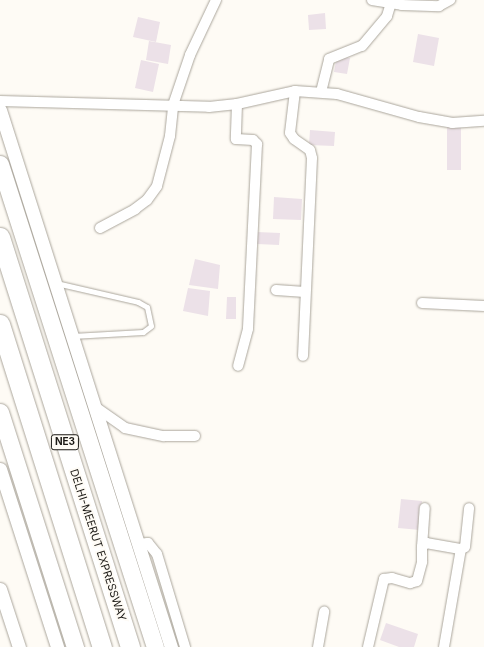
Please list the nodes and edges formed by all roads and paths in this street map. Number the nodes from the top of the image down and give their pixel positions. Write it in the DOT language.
graph roads {
  1 [pos="216,0"];
  2 [pos="372,0"];
  3 [pos="450,0"];
  4 [pos="391,3"];
  5 [pos="295,91"];
  6 [pos="322,92"];
  7 [pos="0,101"];
  8 [pos="237,104"];
  9 [pos="173,105"];
  10 [pos="0,110"];
  11 [pos="484,121"];
  12 [pos="9,166"];
  13 [pos="100,228"];
  14 [pos="0,237"];
  15 [pos="55,283"];
  16 [pos="276,290"];
  17 [pos="305,292"];
  18 [pos="422,302"];
  19 [pos="484,306"];
  20 [pos="0,324"];
  21 [pos="72,336"];
  22 [pos="303,356"];
  23 [pos="238,366"];
  24 [pos="94,406"];
  25 [pos="0,412"];
  26 [pos="194,436"];
  27 [pos="0,469"];
  28 [pos="425,508"];
  29 [pos="469,508"];
  30 [pos="138,544"];
  31 [pos="422,547"];
  32 [pos="461,549"];
  33 [pos="0,589"];
  34 [pos="170,595"];
  35 [pos="154,596"];
  36 [pos="324,612"];
  37 [pos="19,647"];
  38 [pos="57,647"];
  39 [pos="74,647"];
  40 [pos="102,647"];
  41 [pos="130,647"];
  42 [pos="155,647"];
  43 [pos="171,647"];
  44 [pos="185,647"];
  45 [pos="318,647"];
  46 [pos="369,647"];
  47 [pos="444,647"];
  1 -- 9 [label="street"];
  2 -- 4 [label="street"];
  3 -- 4 [label="street"];
  4 -- 6 [label="street"];
  5 -- 6 [label="street"];
  5 -- 8 [label="street"];
  5 -- 17 [label="street"];
  6 -- 11 [label="street"];
  7 -- 9 [label="street"];
  8 -- 9 [label="street"];
  8 -- 23 [label="street"];
  9 -- 13 [label="street"];
  10 -- 12 [label="street"];
  12 -- 15 [label="street"];
  12 -- 42 [label="highway"];
  14 -- 41 [label="highway, DELHI-MEERUT EXPRESSWAY / NE3"];
  15 -- 21 [label="street"];
  15 -- 21 [label="lane"];
  16 -- 17 [label="street"];
  17 -- 22 [label="street"];
  18 -- 19 [label="street"];
  20 -- 40 [label="highway, NE3"];
  21 -- 24 [label="street"];
  24 -- 26 [label="street"];
  24 -- 30 [label="street"];
  25 -- 39 [label="highway"];
  27 -- 38 [label="street"];
  28 -- 31 [label="street"];
  29 -- 32 [label="street"];
  30 -- 34 [label="street"];
  30 -- 35 [label="street"];
  31 -- 32 [label="street"];
  31 -- 46 [label="street"];
  32 -- 47 [label="street"];
  33 -- 37 [label="street"];
  34 -- 35 [label="street"];
  34 -- 44 [label="street"];
  35 -- 43 [label="street"];
  36 -- 45 [label="street"];
}
